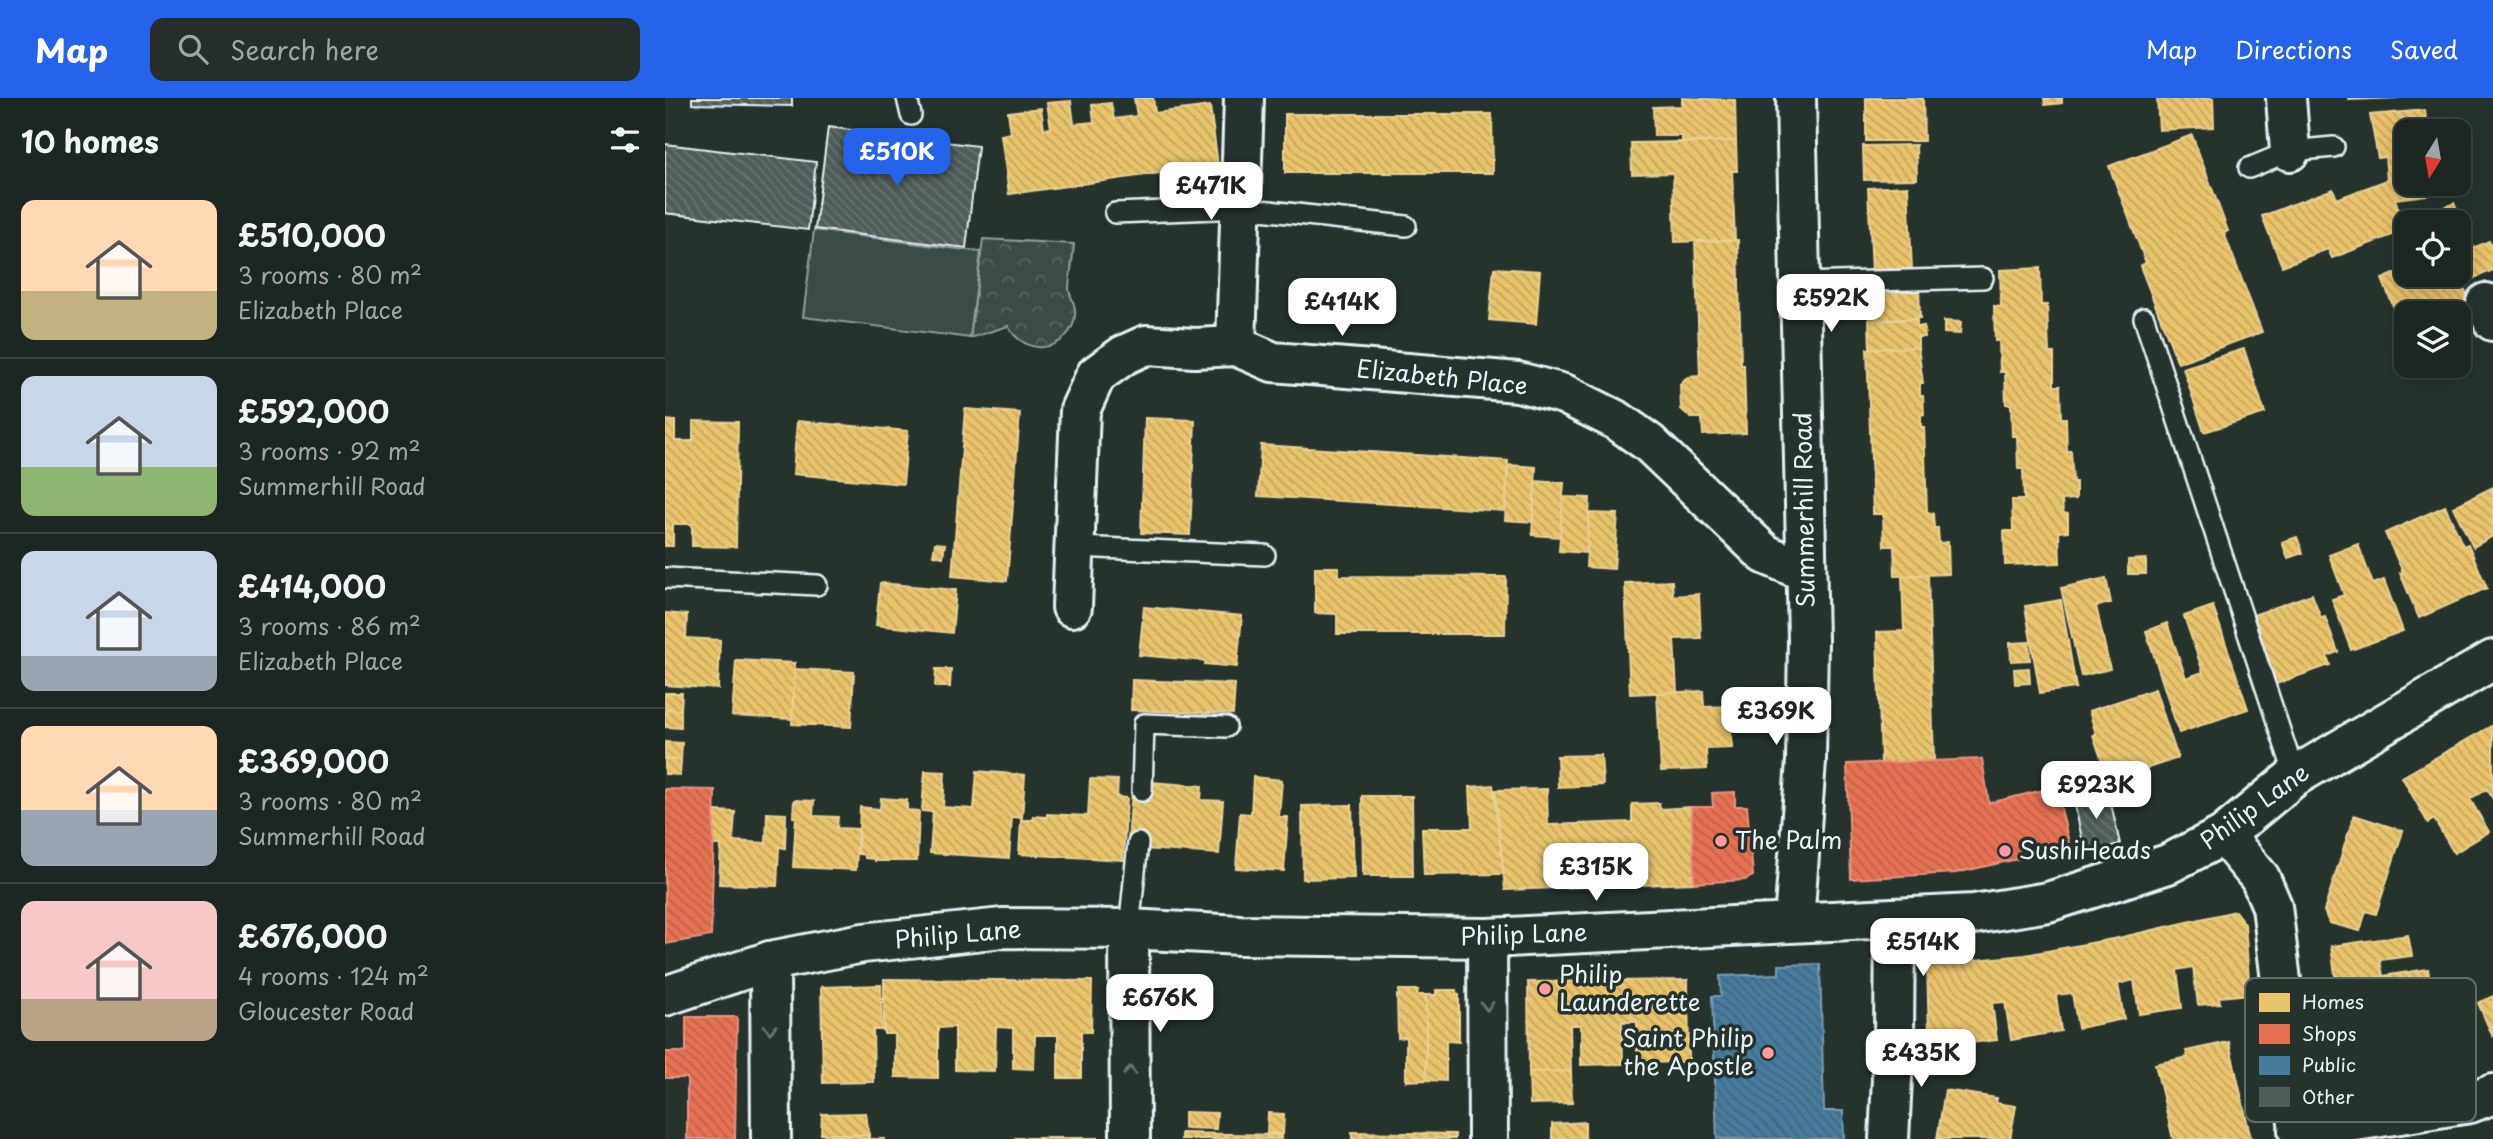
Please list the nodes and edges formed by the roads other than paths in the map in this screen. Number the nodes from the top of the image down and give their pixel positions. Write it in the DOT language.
graph roads {
  1 [pos="1244,98"];
  2 [pos="1796,98"];
  3 [pos="2286,98"];
  4 [pos="2335,147"];
  5 [pos="2290,151"];
  6 [pos="2249,168"];
  7 [pos="1242,208"];
  8 [pos="1115,213"];
  9 [pos="1406,226"];
  10 [pos="1983,278"];
  11 [pos="1800,283"];
  12 [pos="2144,318"];
  13 [pos="1236,346"];
  14 [pos="1076,547"];
  15 [pos="1265,555"];
  16 [pos="1805,572"];
  17 [pos="665,578"];
  18 [pos="817,585"];
  19 [pos="1072,607"];
  20 [pos="2493,660"];
  21 [pos="1226,727"];
  22 [pos="2295,776"];
  23 [pos="1142,791"];
  24 [pos="2224,835"];
  25 [pos="1138,843"];
  26 [pos="1895,919"];
  27 [pos="1794,922"];
  28 [pos="1129,929"];
  29 [pos="1487,938"];
  30 [pos="770,961"];
  31 [pos="2280,978"];
  32 [pos="665,996"];
  33 [pos="2493,1094"];
  34 [pos="2476,1101"];
  35 [pos="2368,1122"];
  36 [pos="2299,1135"];
  37 [pos="771,1139"];
  38 [pos="1130,1139"];
  39 [pos="1488,1139"];
  40 [pos="1889,1139"];
  1 -- 7 [label="street"];
  2 -- 11 [label="street, Summerhill Road"];
  3 -- 5 [label="street"];
  4 -- 5 [label="lane"];
  5 -- 6 [label="lane"];
  7 -- 8 [label="lane"];
  7 -- 9 [label="lane"];
  7 -- 13 [label="street"];
  10 -- 11 [label="lane"];
  11 -- 16 [label="street, Summerhill Road"];
  12 -- 22 [label="lane"];
  13 -- 14 [label="street, Elizabeth Place"];
  13 -- 16 [label="street, Elizabeth Place"];
  14 -- 15 [label="lane"];
  14 -- 19 [label="street, Elizabeth Place"];
  16 -- 27 [label="street, Summerhill Road"];
  17 -- 18 [label="lane"];
  20 -- 22 [label="street, Philip Lane"];
  21 -- 23 [label="lane"];
  22 -- 24 [label="street, Philip Lane"];
  24 -- 26 [label="street, Philip Lane"];
  24 -- 31 [label="street"];
  25 -- 28 [label="lane"];
  26 -- 27 [label="street, Philip Lane"];
  26 -- 40 [label="street"];
  27 -- 29 [label="street, Philip Lane"];
  28 -- 29 [label="street, Philip Lane"];
  28 -- 30 [label="street, Philip Lane"];
  38 -- 28 [label="street, one-way"];
  29 -- 39 [label="street, one-way"];
  30 -- 32 [label="street, Philip Lane"];
  30 -- 37 [label="street, one-way"];
  33 -- 34 [label="street"];
  35 -- 36 [label="street"];
}
